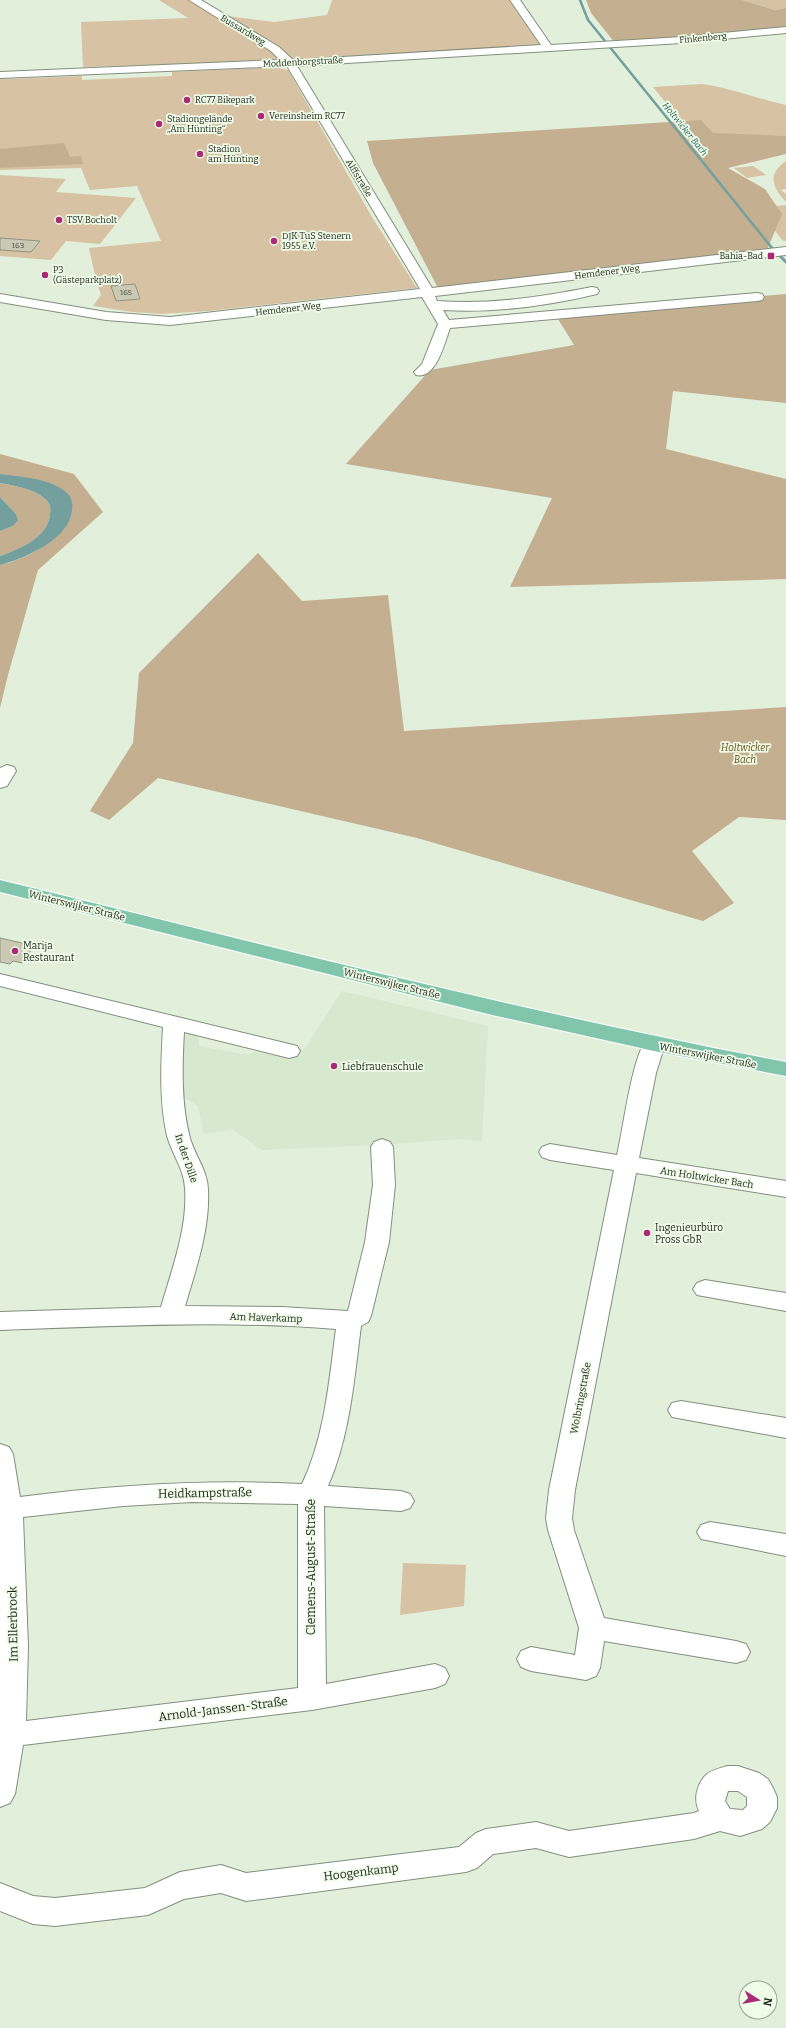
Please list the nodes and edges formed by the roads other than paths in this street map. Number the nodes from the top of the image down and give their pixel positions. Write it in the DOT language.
graph roads {
  1 [pos="194,0"];
  2 [pos="515,0"];
  3 [pos="786,30"];
  4 [pos="548,48"];
  5 [pos="290,63"];
  6 [pos="0,66"];
  7 [pos="25,74"];
  8 [pos="0,75"];
  9 [pos="786,251"];
  10 [pos="592,291"];
  11 [pos="427,292"];
  12 [pos="757,297"];
  13 [pos="560,298"];
  14 [pos="3,299"];
  15 [pos="434,305"];
  16 [pos="572,312"];
  17 [pos="445,324"];
  18 [pos="421,372"];
  19 [pos="0,886"];
  20 [pos="0,980"];
  21 [pos="174,1022"];
  22 [pos="654,1044"];
  23 [pos="289,1051"];
  24 [pos="786,1069"];
  25 [pos="382,1147"];
  26 [pos="550,1152"];
  27 [pos="628,1165"];
  28 [pos="786,1189"];
  29 [pos="705,1289"];
  30 [pos="786,1302"];
  31 [pos="171,1315"];
  32 [pos="0,1321"];
  33 [pos="348,1321"];
  34 [pos="681,1410"];
  35 [pos="786,1428"];
  36 [pos="0,1454"];
  37 [pos="311,1494"];
  38 [pos="401,1501"];
  39 [pos="9,1509"];
  40 [pos="710,1532"];
  41 [pos="786,1545"];
  42 [pos="593,1628"];
  43 [pos="736,1652"];
  44 [pos="531,1659"];
  45 [pos="435,1676"];
  46 [pos="312,1698"];
  47 [pos="5,1736"];
  48 [pos="0,1794"];
  49 [pos="720,1818"];
  50 [pos="0,1897"];
  1 -- 5 [label="street, Bussardweg"];
  2 -- 4 [label="street"];
  3 -- 4 [label="street, Finkenberg"];
  4 -- 5 [label="street, Moddenborgstraße"];
  5 -- 7 [label="street, Moddenborgstraße"];
  5 -- 11 [label="street, Alffstraße"];
  6 -- 7 [label="street"];
  7 -- 8 [label="street, Moddenborgstraße"];
  9 -- 11 [label="street, Hemdener Weg"];
  10 -- 13 [label="street, Hemdener Weg"];
  11 -- 14 [label="street, Hemdener Weg"];
  11 -- 15 [label="street"];
  12 -- 16 [label="street"];
  13 -- 15 [label="street, Hemdener Weg"];
  13 -- 16 [label="street"];
  15 -- 17 [label="street"];
  16 -- 17 [label="street"];
  17 -- 18 [label="street"];
  19 -- 22 [label="main road, Winterswijker Straße"];
  20 -- 21 [label="street"];
  21 -- 23 [label="street"];
  21 -- 31 [label="street, In der Dille"];
  22 -- 24 [label="main road, Winterswijker Straße"];
  22 -- 27 [label="street, Wolbringstraße"];
  25 -- 33 [label="street"];
  26 -- 27 [label="street"];
  27 -- 28 [label="street, Am Holtwicker Bach"];
  27 -- 42 [label="street, Wolbringstraße"];
  29 -- 30 [label="street"];
  31 -- 32 [label="street, Am Haverkamp"];
  31 -- 33 [label="street, Am Haverkamp"];
  33 -- 37 [label="street, Clemens-August-Straße"];
  34 -- 35 [label="street"];
  36 -- 39 [label="street, Im Ellerbrock"];
  37 -- 38 [label="street, Heidkampstraße"];
  37 -- 39 [label="street, Heidkampstraße"];
  37 -- 46 [label="street, Clemens-August-Straße"];
  39 -- 47 [label="street, Im Ellerbrock"];
  40 -- 41 [label="street"];
  42 -- 43 [label="street"];
  42 -- 44 [label="street, Wolbringstraße"];
  45 -- 46 [label="street, Arnold-Janssen-Straße"];
  46 -- 47 [label="street, Arnold-Janssen-Straße"];
  47 -- 48 [label="street, Im Ellerbrock"];
  49 -- 50 [label="street, Hoogenkamp"];
}
